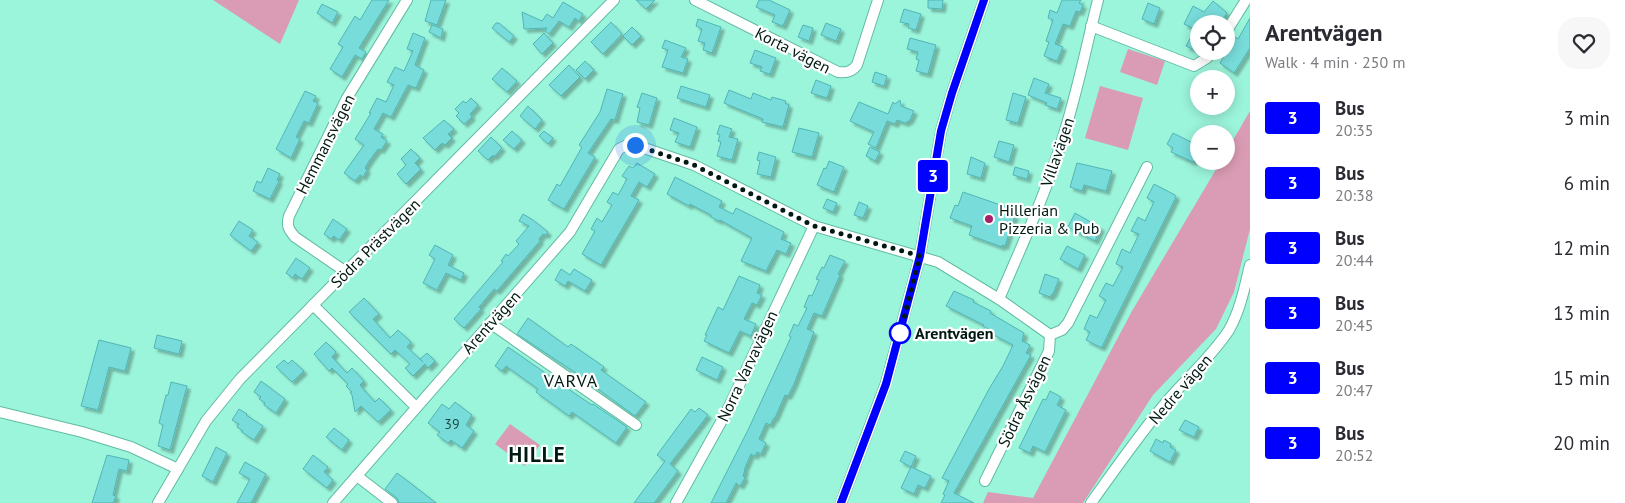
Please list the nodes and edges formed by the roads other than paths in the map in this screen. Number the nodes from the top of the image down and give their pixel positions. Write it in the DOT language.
graph roads {
  1 [pos="407,0"];
  2 [pos="614,0"];
  3 [pos="695,0"];
  4 [pos="878,0"];
  5 [pos="1098,0"];
  6 [pos="1246,0"];
  7 [pos="981,1"];
  8 [pos="1235,18"];
  9 [pos="1091,26"];
  10 [pos="1204,60"];
  11 [pos="1147,168"];
  12 [pos="814,226"];
  13 [pos="920,256"];
  14 [pos="1250,265"];
  15 [pos="346,272"];
  16 [pos="999,299"];
  17 [pos="314,305"];
  18 [pos="490,323"];
  19 [pos="1050,335"];
  20 [pos="416,407"];
  21 [pos="0,412"];
  22 [pos="636,425"];
  23 [pos="178,469"];
  24 [pos="357,476"];
  25 [pos="985,481"];
  26 [pos="158,503"];
  27 [pos="333,503"];
  28 [pos="392,503"];
  29 [pos="676,503"];
  30 [pos="841,503"];
  31 [pos="1090,503"];
  1 -- 15 [label="street, Hemmansvägen"];
  2 -- 15 [label="street, Södra Prästvägen"];
  3 -- 4 [label="street, Korta vägen"];
  5 -- 9 [label="street, Villavägen"];
  6 -- 8 [label="street"];
  7 -- 13 [label="street"];
  9 -- 10 [label="street"];
  9 -- 16 [label="street, Villavägen"];
  11 -- 19 [label="street, Södra Åsvägen"];
  12 -- 13 [label="street, Arentvägen"];
  12 -- 18 [label="street, Arentvägen"];
  12 -- 29 [label="street, Norra Varvavägen"];
  13 -- 16 [label="street"];
  13 -- 30 [label="street"];
  14 -- 31 [label="street, Nedre vägen"];
  15 -- 17 [label="street, Södra Prästvägen"];
  16 -- 19 [label="street"];
  17 -- 20 [label="street"];
  17 -- 23 [label="street, Södra Prästvägen"];
  18 -- 20 [label="street, Arentvägen"];
  18 -- 22 [label="street"];
  19 -- 25 [label="street, Södra Åsvägen"];
  20 -- 24 [label="street, Arentvägen"];
  21 -- 23 [label="street"];
  23 -- 26 [label="street, Södra Prästvägen"];
  24 -- 27 [label="street, Arentvägen"];
  24 -- 28 [label="street"];
}
